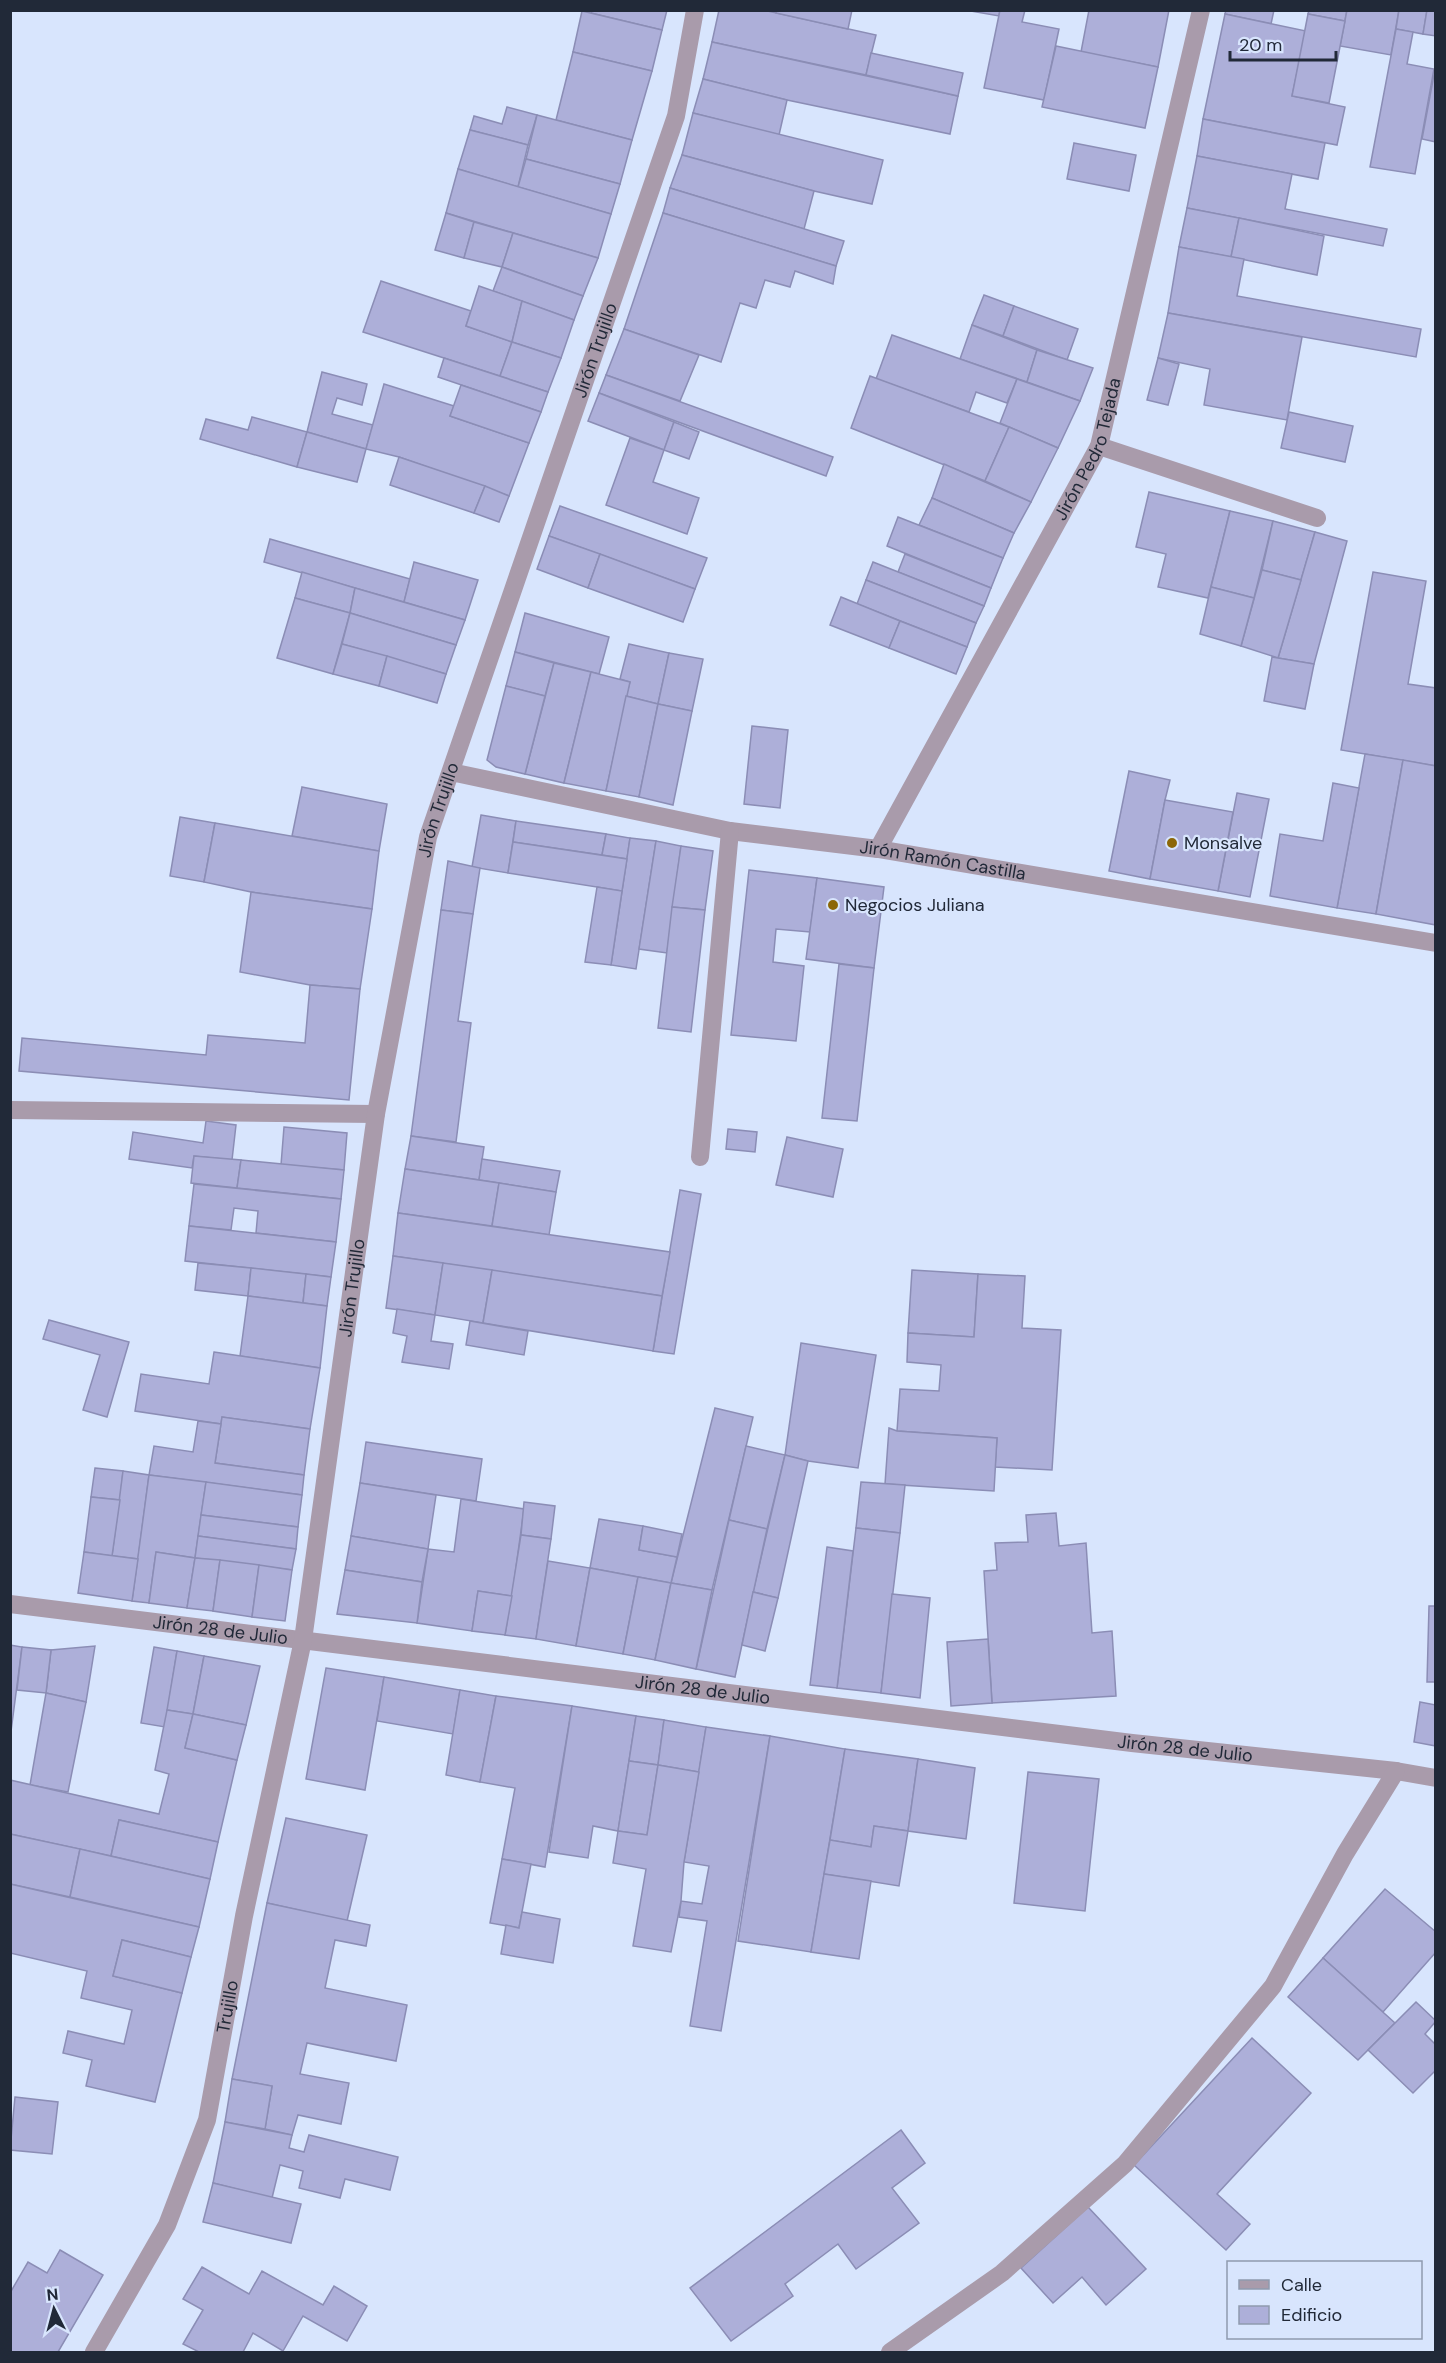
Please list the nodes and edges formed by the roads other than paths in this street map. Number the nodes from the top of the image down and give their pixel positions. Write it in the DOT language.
graph roads {
  1 [pos="695,10"];
  2 [pos="1201,10"];
  3 [pos="1099,446"];
  4 [pos="1317,518"];
  5 [pos="451,772"];
  6 [pos="730,831"];
  7 [pos="878,849"];
  8 [pos="1436,943"];
  9 [pos="10,1110"];
  10 [pos="376,1114"];
  11 [pos="700,1157"];
  12 [pos="10,1604"];
  13 [pos="303,1640"];
  14 [pos="1396,1772"];
  15 [pos="1436,1778"];
  16 [pos="93,2352"];
  17 [pos="890,2352"];
  1 -- 5 [label="street, Jirón Trujillo"];
  2 -- 3 [label="street, Jirón Pedro Tejada"];
  3 -- 4 [label="street"];
  3 -- 7 [label="street, Jirón Pedro Tejada"];
  5 -- 6 [label="street, Jirón Ramón Castilla"];
  5 -- 10 [label="street, Jirón Trujillo"];
  6 -- 7 [label="street, Jirón Ramón Castilla"];
  6 -- 11 [label="street"];
  7 -- 8 [label="street, Jirón Ramón Castilla"];
  9 -- 10 [label="street"];
  10 -- 13 [label="street, Jirón Trujillo"];
  12 -- 13 [label="street, Jirón 28 de Julio"];
  13 -- 14 [label="street, Jirón 28 de Julio"];
  13 -- 16 [label="street, Trujillo"];
  14 -- 15 [label="street, Jirón 28 de Julio"];
  14 -- 17 [label="street"];
}
